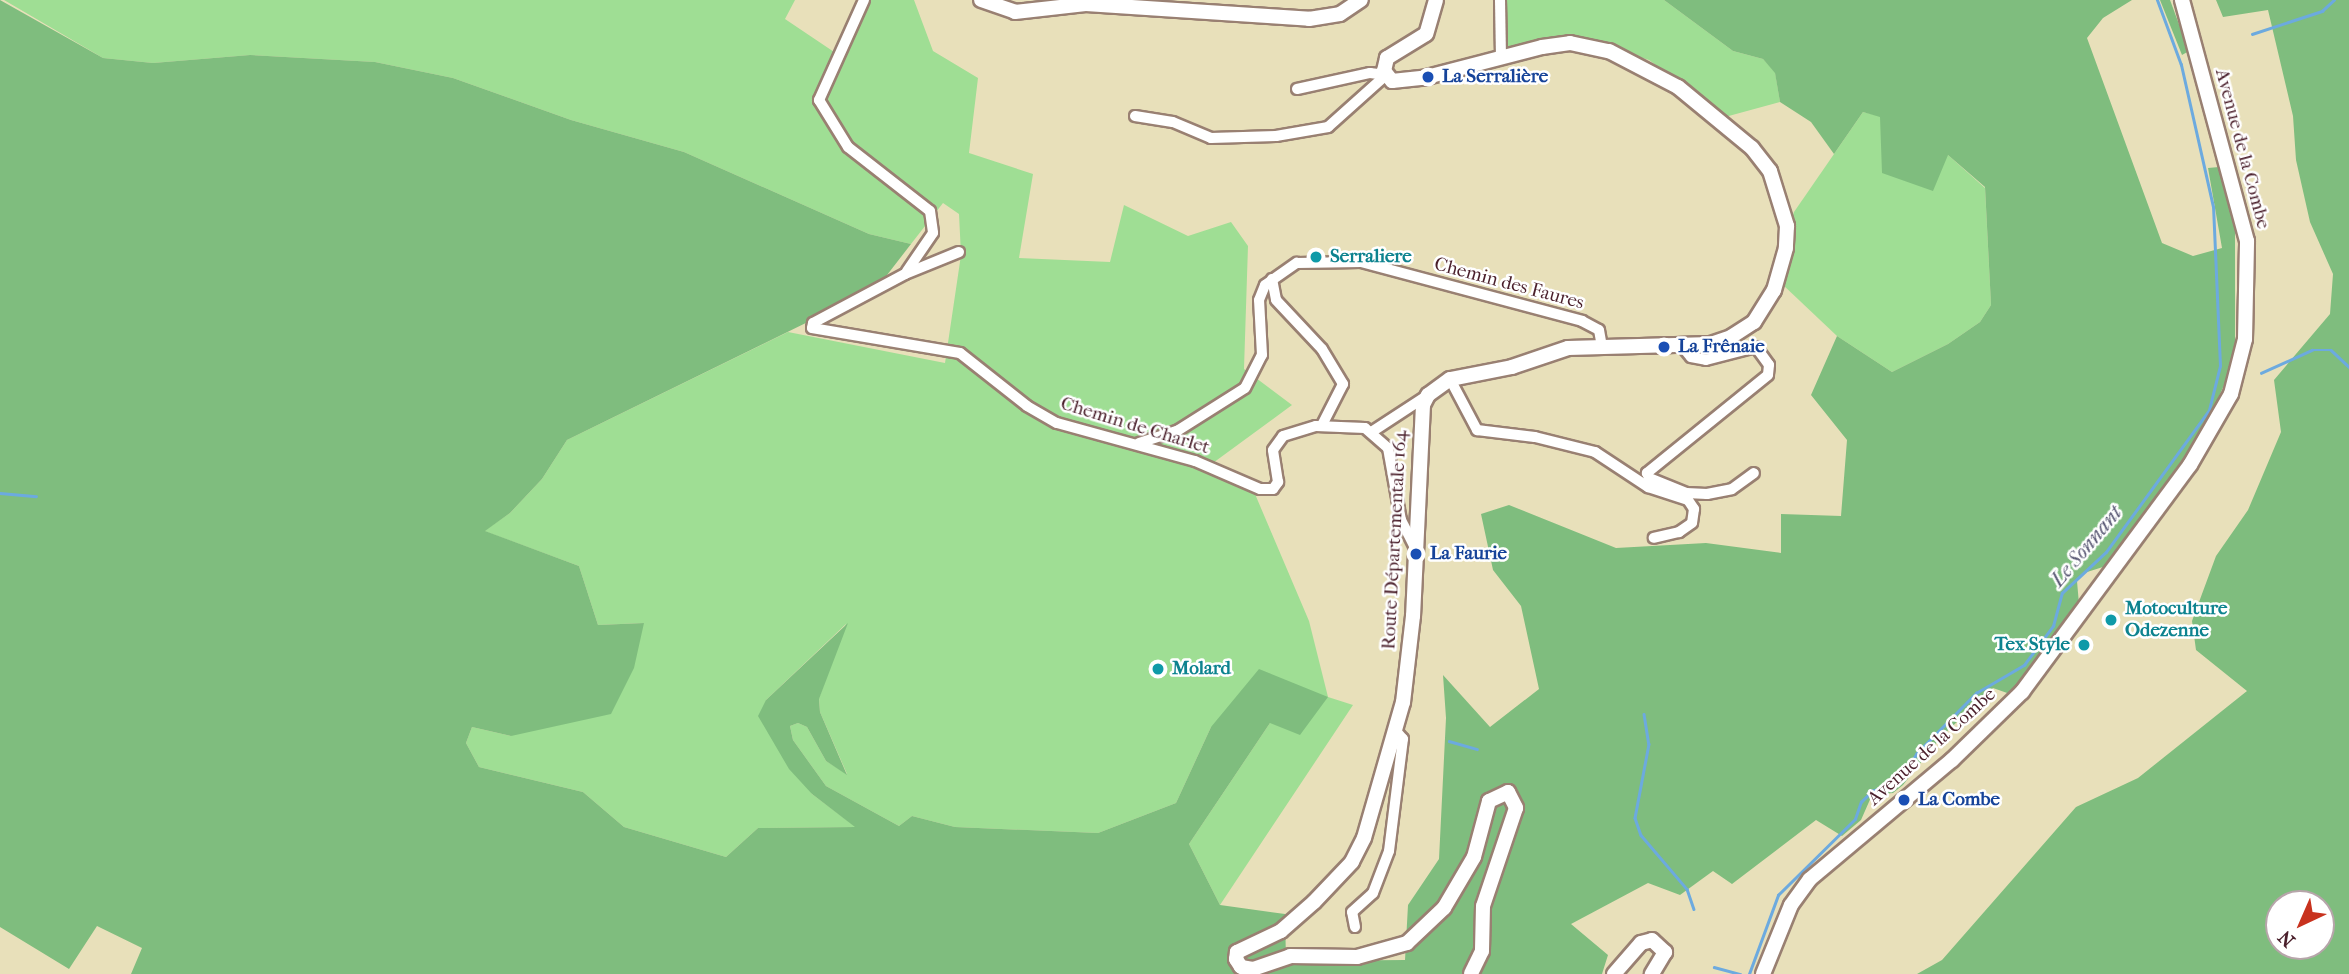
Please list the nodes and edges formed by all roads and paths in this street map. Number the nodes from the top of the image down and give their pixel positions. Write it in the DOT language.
graph roads {
  1 [pos="864,0"];
  2 [pos="981,0"];
  3 [pos="1361,0"];
  4 [pos="1436,0"];
  5 [pos="1500,0"];
  6 [pos="2182,0"];
  7 [pos="1501,57"];
  8 [pos="1386,75"];
  9 [pos="1297,89"];
  10 [pos="1135,116"];
  11 [pos="959,252"];
  12 [pos="905,274"];
  13 [pos="1272,278"];
  14 [pos="1682,346"];
  15 [pos="1602,347"];
  16 [pos="1450,379"];
  17 [pos="1428,395"];
  18 [pos="1322,425"];
  19 [pos="1373,431"];
  20 [pos="1136,445"];
  21 [pos="1754,473"];
  22 [pos="1654,538"];
  23 [pos="1416,549"];
  24 [pos="1397,732"];
  25 [pos="1355,927"];
  26 [pos="1471,974"];
  27 [pos="1614,974"];
  28 [pos="1652,974"];
  29 [pos="1763,974"];
  1 -- 12 [label="street"];
  2 -- 3 [label="street"];
  4 -- 8 [label="street"];
  5 -- 7 [label="street"];
  6 -- 29 [label="street, Avenue de la Combe"];
  7 -- 8 [label="street"];
  7 -- 14 [label="street"];
  8 -- 9 [label="street"];
  8 -- 10 [label="street"];
  11 -- 12 [label="street"];
  12 -- 20 [label="street, Chemin de Charlet"];
  13 -- 15 [label="street, Chemin des Faures"];
  13 -- 18 [label="street"];
  13 -- 20 [label="street"];
  14 -- 15 [label="street"];
  14 -- 21 [label="street"];
  15 -- 16 [label="street"];
  16 -- 17 [label="street"];
  16 -- 22 [label="street"];
  17 -- 19 [label="street"];
  17 -- 23 [label="street, Route Départementale 164"];
  18 -- 19 [label="street, Chemin de Charlet"];
  18 -- 20 [label="street, Chemin de Charlet"];
  19 -- 23 [label="street"];
  23 -- 24 [label="street, Route Départementale 164"];
  24 -- 25 [label="street"];
  24 -- 26 [label="street, Route Départementale 164"];
  27 -- 28 [label="street"];
}
